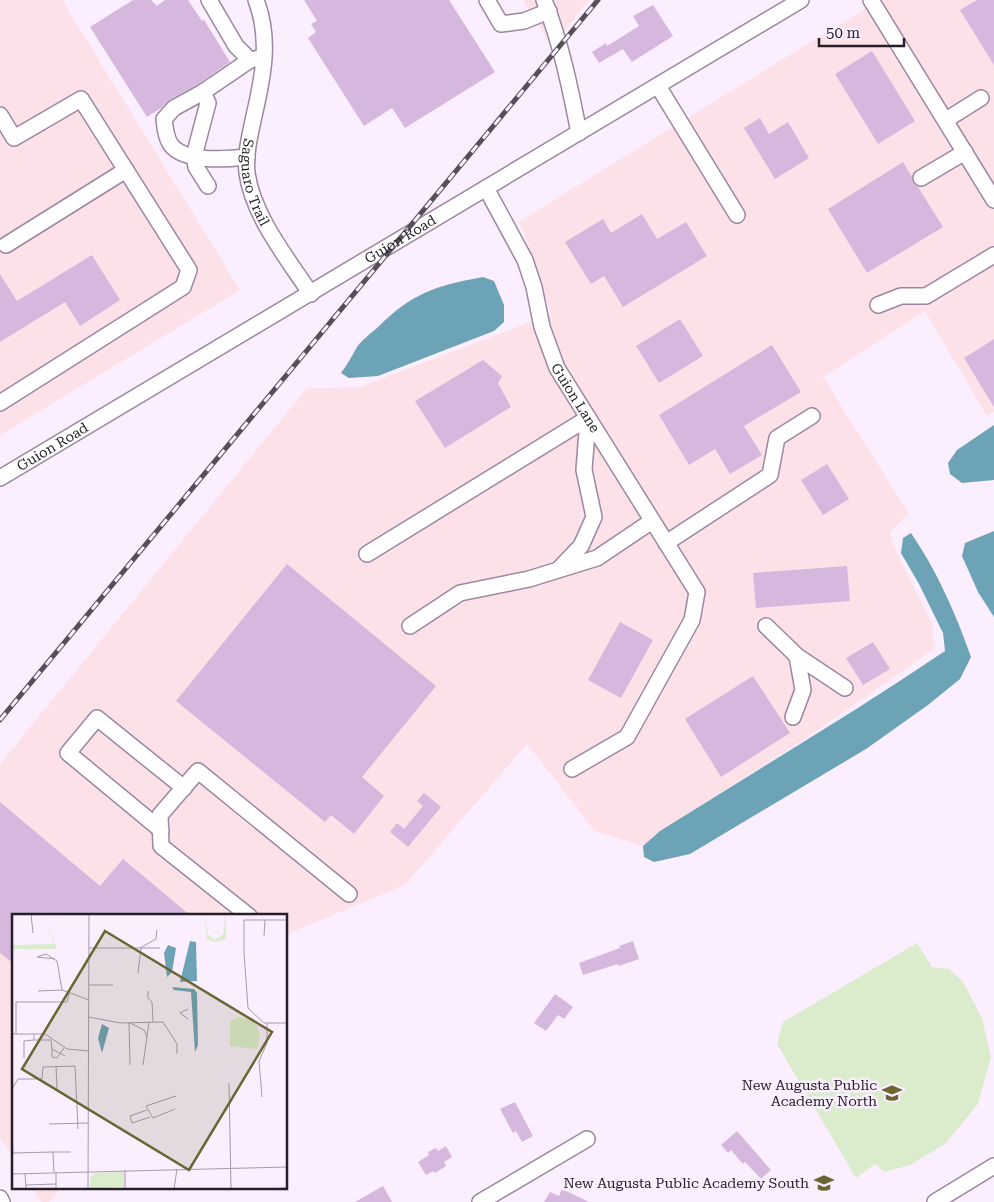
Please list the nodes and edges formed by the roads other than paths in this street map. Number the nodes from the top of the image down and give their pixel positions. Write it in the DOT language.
graph roads {
  1 [pos="209,0"];
  2 [pos="256,0"];
  3 [pos="487,0"];
  4 [pos="801,0"];
  5 [pos="871,0"];
  6 [pos="546,6"];
  7 [pos="258,59"];
  8 [pos="658,86"];
  9 [pos="203,92"];
  10 [pos="981,98"];
  11 [pos="0,115"];
  12 [pos="946,120"];
  13 [pos="579,133"];
  14 [pos="965,152"];
  15 [pos="194,156"];
  16 [pos="247,157"];
  17 [pos="126,170"];
  18 [pos="921,178"];
  19 [pos="208,186"];
  20 [pos="486,188"];
  21 [pos="994,200"];
  22 [pos="737,215"];
  23 [pos="6,245"];
  24 [pos="994,255"];
  25 [pos="311,294"];
  26 [pos="878,305"];
  27 [pos="0,403"];
  28 [pos="812,416"];
  29 [pos="588,418"];
  30 [pos="0,478"];
  31 [pos="652,521"];
  32 [pos="666,543"];
  33 [pos="367,554"];
  34 [pos="558,570"];
  35 [pos="410,626"];
  36 [pos="766,626"];
  37 [pos="797,656"];
  38 [pos="846,688"];
  39 [pos="792,717"];
  40 [pos="572,769"];
  41 [pos="184,788"];
  42 [pos="161,830"];
  43 [pos="349,894"];
  44 [pos="246,914"];
  45 [pos="587,1139"];
  46 [pos="994,1166"];
  47 [pos="0,1198"];
  48 [pos="2,1202"];
  49 [pos="480,1202"];
  50 [pos="935,1202"];
  1 -- 7 [label="street"];
  2 -- 7 [label="street, Saguaro Trail"];
  3 -- 6 [label="street"];
  4 -- 8 [label="street, Guion Road"];
  5 -- 12 [label="street"];
  6 -- 13 [label="street"];
  7 -- 9 [label="street"];
  7 -- 16 [label="street, Saguaro Trail"];
  8 -- 13 [label="street, Guion Road"];
  8 -- 22 [label="street"];
  9 -- 15 [label="street"];
  9 -- 15 [label="street"];
  10 -- 12 [label="street"];
  11 -- 17 [label="street"];
  12 -- 14 [label="street"];
  13 -- 20 [label="street, Guion Road"];
  14 -- 18 [label="street"];
  14 -- 21 [label="street"];
  15 -- 16 [label="street"];
  15 -- 19 [label="street"];
  16 -- 25 [label="street, Saguaro Trail"];
  17 -- 23 [label="street"];
  17 -- 27 [label="street"];
  20 -- 25 [label="street, Guion Road"];
  20 -- 29 [label="street, Guion Lane"];
  24 -- 26 [label="street"];
  25 -- 30 [label="street, Guion Road"];
  28 -- 32 [label="street"];
  29 -- 31 [label="street, Guion Lane"];
  29 -- 33 [label="street"];
  29 -- 34 [label="street"];
  31 -- 32 [label="street, Guion Lane"];
  31 -- 34 [label="street"];
  32 -- 40 [label="street, Guion Lane"];
  34 -- 35 [label="street"];
  36 -- 37 [label="street"];
  37 -- 38 [label="street"];
  37 -- 39 [label="street"];
  41 -- 42 [label="street"];
  41 -- 42 [label="street"];
  41 -- 43 [label="street"];
  42 -- 44 [label="street"];
  45 -- 49 [label="street"];
  46 -- 50 [label="street"];
  47 -- 48 [label="street"];
}
